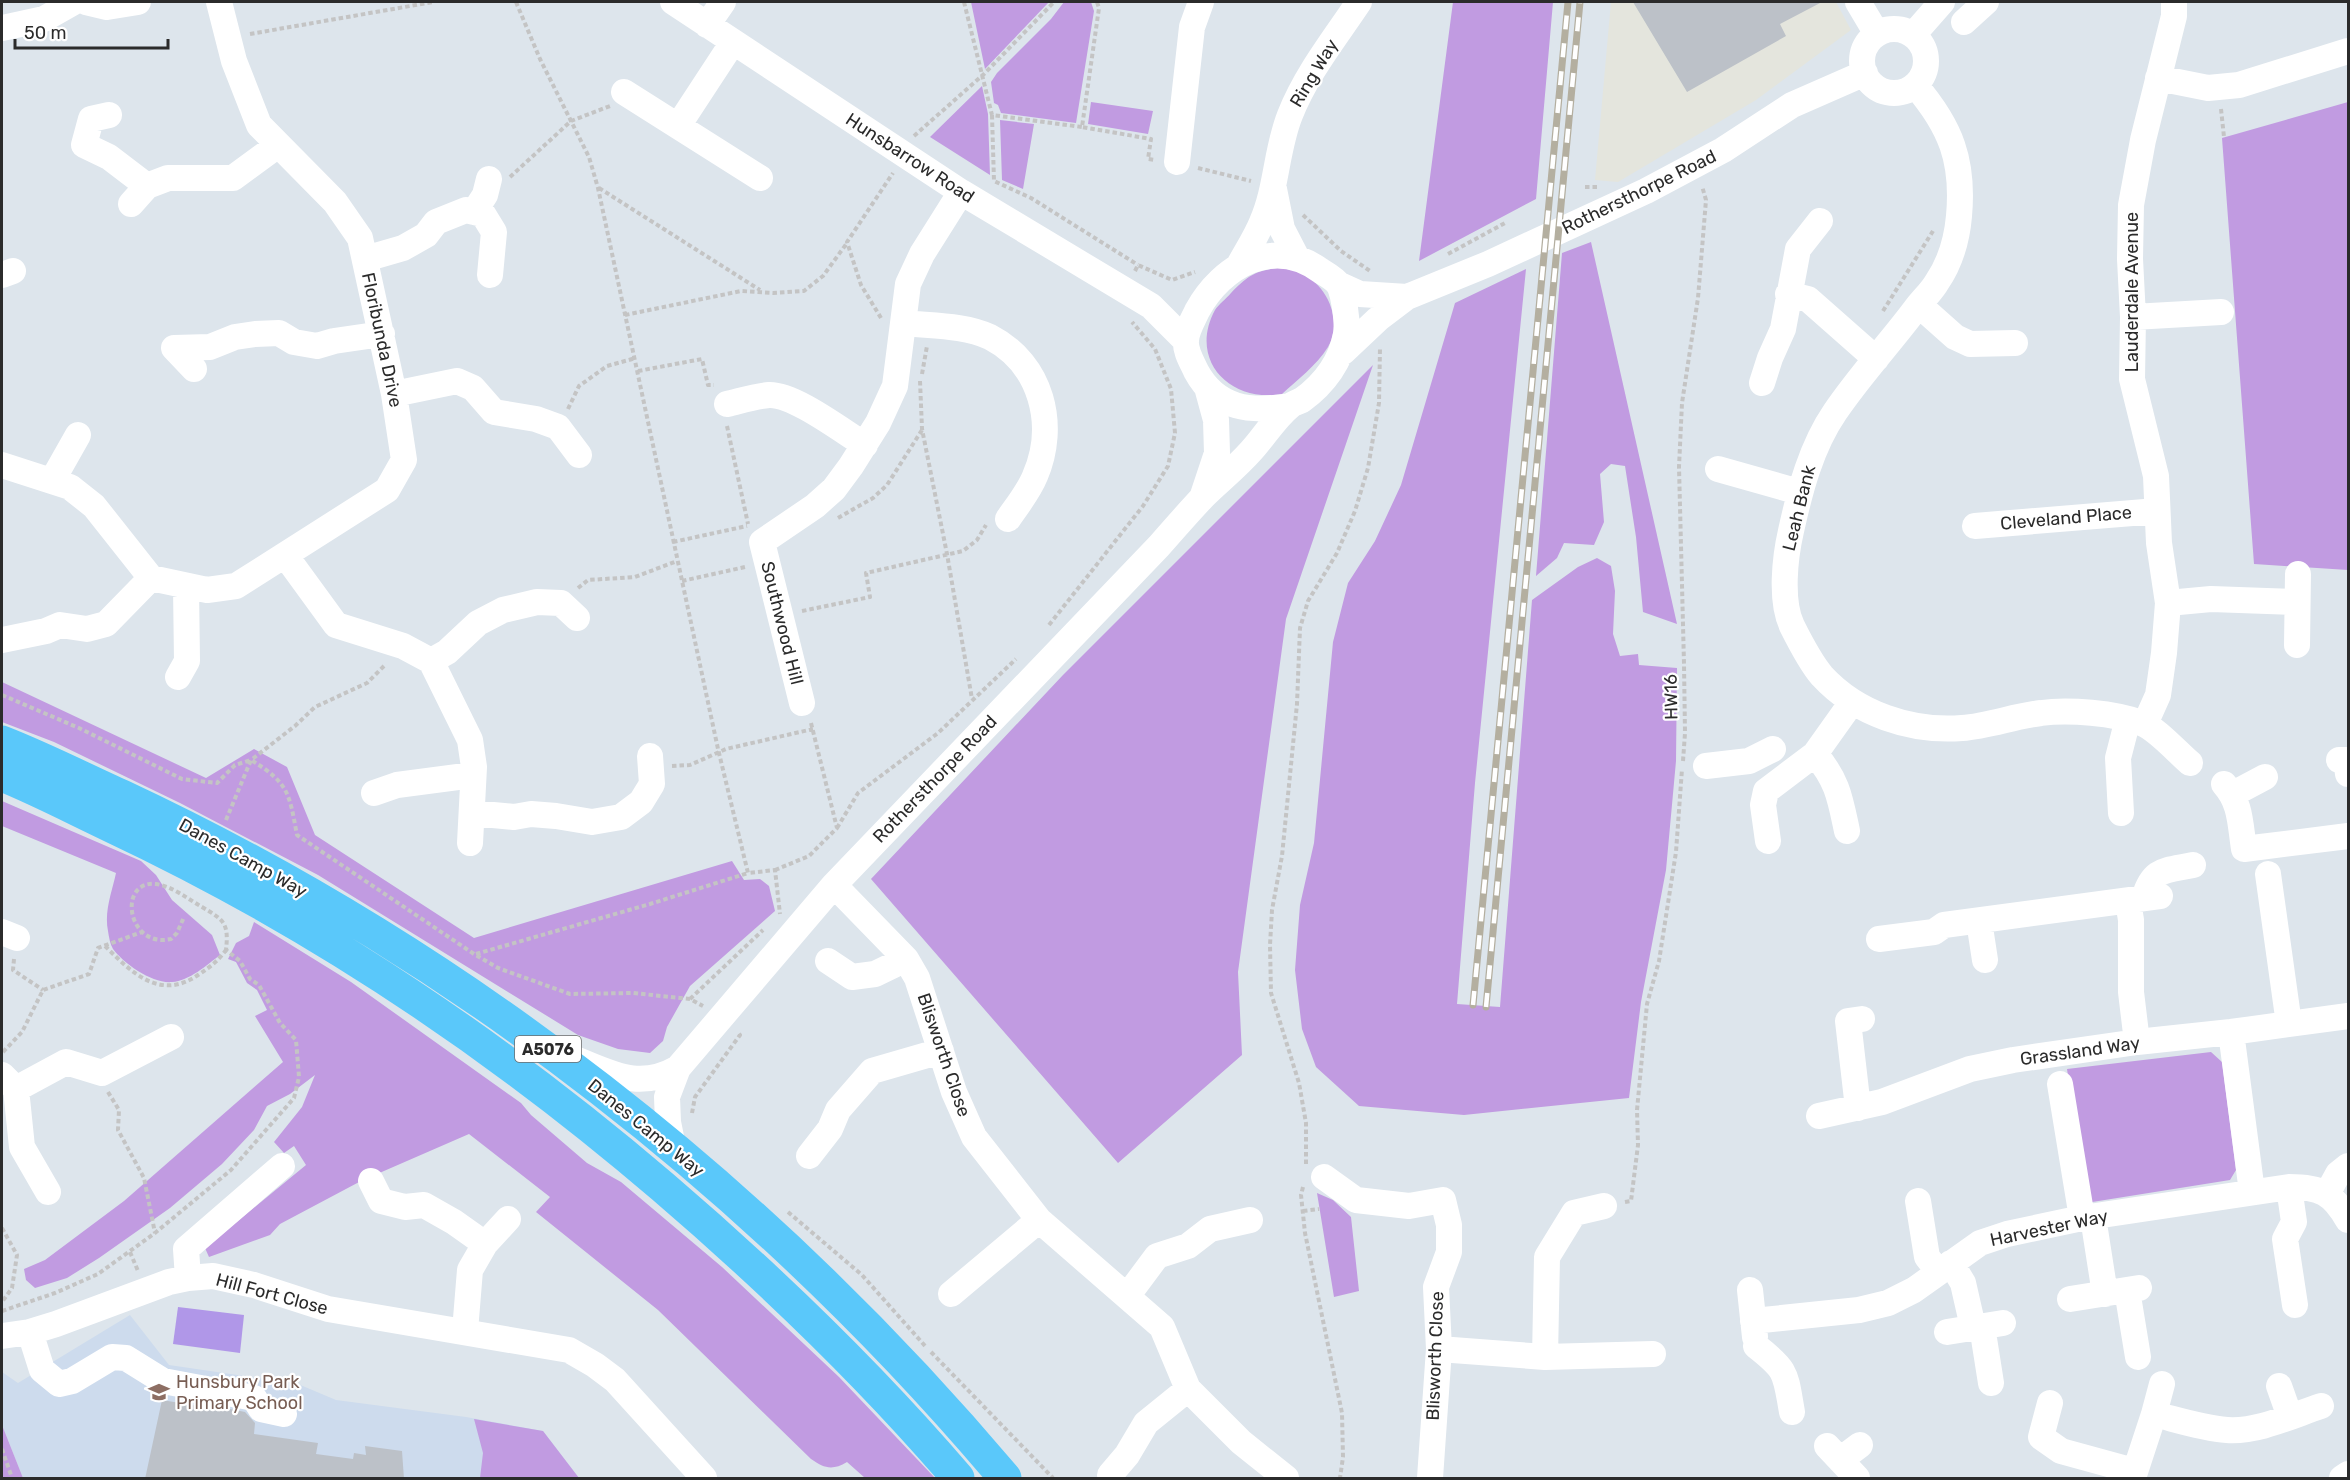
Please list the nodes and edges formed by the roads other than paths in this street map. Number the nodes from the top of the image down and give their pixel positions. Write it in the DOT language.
graph roads {
  1 [pos="74,2"];
  2 [pos="86,2"];
  3 [pos="138,2"];
  4 [pos="219,2"];
  5 [pos="673,2"];
  6 [pos="723,2"];
  7 [pos="1201,2"];
  8 [pos="1359,2"];
  9 [pos="1858,2"];
  10 [pos="1942,2"];
  11 [pos="1986,2"];
  12 [pos="2174,2"];
  13 [pos="1964,22"];
  14 [pos="707,25"];
  15 [pos="2,28"];
  16 [pos="1876,34"];
  17 [pos="1913,35"];
  18 [pos="733,42"];
  19 [pos="2349,51"];
  20 [pos="1865,73"];
  21 [pos="2158,78"];
  22 [pos="1915,85"];
  23 [pos="630,95"];
  24 [pos="109,115"];
  25 [pos="678,126"];
  26 [pos="278,145"];
  27 [pos="1177,162"];
  28 [pos="760,178"];
  29 [pos="489,179"];
  30 [pos="1263,183"];
  31 [pos="960,192"];
  32 [pos="474,212"];
  33 [pos="1820,221"];
  34 [pos="1297,258"];
  35 [pos="365,259"];
  36 [pos="1238,267"];
  37 [pos="490,275"];
  38 [pos="1338,284"];
  39 [pos="1788,294"];
  40 [pos="1407,297"];
  41 [pos="1202,303"];
  42 [pos="1918,305"];
  43 [pos="1152,306"];
  44 [pos="2221,312"];
  45 [pos="2133,317"];
  46 [pos="894,325"];
  47 [pos="382,334"];
  48 [pos="1186,341"];
  49 [pos="2015,343"];
  50 [pos="1343,352"];
  51 [pos="1876,358"];
  52 [pos="194,369"];
  53 [pos="1761,383"];
  54 [pos="1207,387"];
  55 [pos="394,394"];
  56 [pos="727,404"];
  57 [pos="1290,405"];
  58 [pos="78,435"];
  59 [pos="865,445"];
  60 [pos="579,455"];
  61 [pos="2,465"];
  62 [pos="1718,469"];
  63 [pos="52,481"];
  64 [pos="1799,492"];
  65 [pos="1202,498"];
  66 [pos="2157,511"];
  67 [pos="1008,519"];
  68 [pos="1975,526"];
  69 [pos="285,555"];
  70 [pos="2298,574"];
  71 [pos="150,578"];
  72 [pos="186,587"];
  73 [pos="2297,602"];
  74 [pos="2168,603"];
  75 [pos="569,610"];
  76 [pos="2,640"];
  77 [pos="2297,645"];
  78 [pos="431,661"];
  79 [pos="178,676"];
  80 [pos="1852,702"];
  81 [pos="802,703"];
  82 [pos="2136,721"];
  83 [pos="2,742"];
  84 [pos="1815,754"];
  85 [pos="650,762"];
  86 [pos="2190,763"];
  87 [pos="1706,765"];
  88 [pos="1791,771"];
  89 [pos="2,775"];
  90 [pos="473,776"];
  91 [pos="2265,777"];
  92 [pos="374,793"];
  93 [pos="472,813"];
  94 [pos="2121,813"];
  95 [pos="1847,831"];
  96 [pos="2349,836"];
  97 [pos="1768,841"];
  98 [pos="470,843"];
  99 [pos="2193,865"];
  100 [pos="2268,874"];
  101 [pos="834,885"];
  102 [pos="2144,898"];
  103 [pos="1979,921"];
  104 [pos="1879,939"];
  105 [pos="906,959"];
  106 [pos="1985,960"];
  107 [pos="828,961"];
  108 [pos="2349,1016"];
  109 [pos="1862,1019"];
  110 [pos="2289,1024"];
  111 [pos="2231,1032"];
  112 [pos="171,1036"];
  113 [pos="2137,1042"];
  114 [pos="549,1050"];
  115 [pos="941,1051"];
  116 [pos="678,1068"];
  117 [pos="9,1082"];
  118 [pos="2060,1084"];
  119 [pos="1858,1108"];
  120 [pos="1819,1116"];
  121 [pos="673,1147"];
  122 [pos="809,1156"];
  123 [pos="282,1166"];
  124 [pos="2349,1166"];
  125 [pos="1312,1175"];
  126 [pos="371,1181"];
  127 [pos="2289,1186"];
  128 [pos="48,1192"];
  129 [pos="2252,1192"];
  130 [pos="2326,1194"];
  131 [pos="1918,1201"];
  132 [pos="1604,1206"];
  133 [pos="2087,1217"];
  134 [pos="508,1219"];
  135 [pos="1039,1220"];
  136 [pos="1250,1220"];
  137 [pos="2349,1220"];
  138 [pos="485,1244"];
  139 [pos="1945,1268"];
  140 [pos="188,1278"];
  141 [pos="1750,1290"];
  142 [pos="2123,1291"];
  143 [pos="951,1294"];
  144 [pos="1128,1295"];
  145 [pos="2070,1299"];
  146 [pos="2295,1305"];
  147 [pos="1986,1325"];
  148 [pos="465,1331"];
  149 [pos="30,1332"];
  150 [pos="1947,1332"];
  151 [pos="2,1336"];
  152 [pos="1755,1343"];
  153 [pos="1439,1349"];
  154 [pos="1653,1354"];
  155 [pos="1545,1357"];
  156 [pos="2138,1357"];
  157 [pos="1991,1383"];
  158 [pos="2162,1384"];
  159 [pos="2279,1386"];
  160 [pos="1188,1389"];
  161 [pos="2050,1403"];
  162 [pos="2321,1407"];
  163 [pos="1792,1412"];
  164 [pos="284,1414"];
  165 [pos="2154,1414"];
  166 [pos="2290,1417"];
  167 [pos="2349,1474"];
  168 [pos="1110,1475"];
  169 [pos="2134,1475"];
  170 [pos="1285,1478"];
  171 [pos="704,1479"];
  172 [pos="958,1479"];
  173 [pos="1005,1479"];
  174 [pos="1430,1479"];
  175 [pos="2342,1479"];
  1 -- 15 [label="street"];
  2 -- 3 [label="street"];
  4 -- 26 [label="street, Floribunda Drive"];
  5 -- 14 [label="street, Hunsbarrow Road"];
  6 -- 14 [label="street"];
  7 -- 27 [label="street"];
  8 -- 30 [label="street, Ring Way"];
  9 -- 16 [label="street"];
  10 -- 17 [label="street"];
  11 -- 13 [label="street"];
  12 -- 21 [label="street, Lauderdale Avenue"];
  14 -- 18 [label="street, Hunsbarrow Road"];
  16 -- 17 [label="street"];
  16 -- 20 [label="street"];
  17 -- 22 [label="street"];
  18 -- 25 [label="street"];
  18 -- 31 [label="street, Hunsbarrow Road"];
  19 -- 21 [label="street"];
  20 -- 22 [label="street"];
  20 -- 40 [label="street, Rothersthorpe Road"];
  21 -- 45 [label="street, Lauderdale Avenue"];
  22 -- 42 [label="street, Leah Bank"];
  23 -- 25 [label="street"];
  24 -- 26 [label="street"];
  25 -- 28 [label="street"];
  26 -- 35 [label="street, Floribunda Drive"];
  29 -- 32 [label="street"];
  30 -- 34 [label="street"];
  30 -- 36 [label="street, Ring Way"];
  31 -- 43 [label="street, Hunsbarrow Road"];
  31 -- 46 [label="street, Southwood Hill"];
  32 -- 35 [label="street"];
  32 -- 37 [label="street"];
  33 -- 39 [label="street"];
  34 -- 36 [label="street"];
  34 -- 38 [label="street"];
  35 -- 47 [label="street, Floribunda Drive"];
  36 -- 41 [label="street"];
  38 -- 40 [label="street"];
  38 -- 50 [label="street, Rothersthorpe Road"];
  39 -- 51 [label="street"];
  39 -- 53 [label="street"];
  40 -- 50 [label="street"];
  41 -- 43 [label="street"];
  41 -- 48 [label="street"];
  42 -- 49 [label="street"];
  42 -- 51 [label="street, Leah Bank"];
  43 -- 48 [label="street, Hunsbarrow Road"];
  44 -- 45 [label="street"];
  45 -- 66 [label="street, Lauderdale Avenue"];
  46 -- 59 [label="street, Southwood Hill"];
  46 -- 67 [label="street"];
  47 -- 52 [label="street"];
  47 -- 55 [label="street, Floribunda Drive"];
  48 -- 54 [label="street, Rothersthorpe Road"];
  50 -- 57 [label="street, Rothersthorpe Road"];
  51 -- 64 [label="street, Leah Bank"];
  54 -- 57 [label="street, Rothersthorpe Road"];
  54 -- 65 [label="street, Rothersthorpe Road"];
  55 -- 60 [label="street"];
  55 -- 69 [label="street, Floribunda Drive"];
  56 -- 59 [label="street"];
  57 -- 65 [label="street, Rothersthorpe Road"];
  58 -- 63 [label="street"];
  59 -- 81 [label="street, Southwood Hill"];
  61 -- 63 [label="street"];
  62 -- 64 [label="street"];
  63 -- 71 [label="street"];
  64 -- 80 [label="street, Leah Bank"];
  65 -- 101 [label="street, Rothersthorpe Road"];
  66 -- 68 [label="street, Cleveland Place"];
  66 -- 74 [label="street, Lauderdale Avenue"];
  69 -- 72 [label="street, Floribunda Drive"];
  69 -- 78 [label="street"];
  70 -- 73 [label="street"];
  71 -- 72 [label="street, Floribunda Drive"];
  71 -- 76 [label="street"];
  72 -- 79 [label="street"];
  73 -- 74 [label="street"];
  73 -- 77 [label="street"];
  74 -- 82 [label="street, Lauderdale Avenue"];
  75 -- 78 [label="street"];
  78 -- 90 [label="street"];
  80 -- 82 [label="street, Leah Bank"];
  80 -- 84 [label="street"];
  82 -- 86 [label="street"];
  82 -- 94 [label="street, Lauderdale Avenue"];
  83 -- 114 [label="highway, Danes Camp Way / A5076"];
  84 -- 88 [label="street"];
  84 -- 95 [label="street"];
  85 -- 93 [label="street"];
  87 -- 88 [label="street"];
  88 -- 97 [label="street"];
  89 -- 172 [label="highway, Danes Camp Way / A5076"];
  90 -- 92 [label="street"];
  90 -- 93 [label="street"];
  91 -- 96 [label="street"];
  93 -- 98 [label="street"];
  99 -- 102 [label="street"];
  100 -- 110 [label="street"];
  101 -- 105 [label="street, Blisworth Close"];
  101 -- 116 [label="street, Rothersthorpe Road"];
  102 -- 103 [label="street"];
  102 -- 113 [label="street"];
  103 -- 104 [label="street"];
  103 -- 106 [label="street"];
  105 -- 107 [label="street"];
  105 -- 115 [label="street, Blisworth Close"];
  108 -- 110 [label="street, Grassland Way"];
  109 -- 119 [label="street"];
  110 -- 111 [label="street, Grassland Way"];
  111 -- 113 [label="street, Grassland Way"];
  111 -- 129 [label="street"];
  112 -- 117 [label="street"];
  113 -- 119 [label="street, Grassland Way"];
  114 -- 116 [label="street, Rothersthorpe Road"];
  114 -- 121 [label="highway, Danes Camp Way / A5076"];
  115 -- 122 [label="street"];
  115 -- 135 [label="street, Blisworth Close"];
  116 -- 121 [label="street, Rothersthorpe Road"];
  117 -- 128 [label="street"];
  118 -- 133 [label="street"];
  119 -- 120 [label="street, Grassland Way"];
  121 -- 173 [label="highway, Danes Camp Way / A5076"];
  123 -- 140 [label="street"];
  124 -- 130 [label="street"];
  125 -- 153 [label="street, Blisworth Close"];
  126 -- 138 [label="street"];
  127 -- 129 [label="street, Harvester Way"];
  127 -- 130 [label="street, Harvester Way"];
  127 -- 146 [label="street"];
  129 -- 133 [label="street, Harvester Way"];
  130 -- 137 [label="street"];
  131 -- 139 [label="street"];
  132 -- 155 [label="street"];
  133 -- 139 [label="street, Harvester Way"];
  133 -- 142 [label="street"];
  134 -- 138 [label="street"];
  135 -- 143 [label="street"];
  135 -- 144 [label="street, Blisworth Close"];
  136 -- 144 [label="street"];
  138 -- 148 [label="street"];
  139 -- 147 [label="street"];
  139 -- 152 [label="street, Harvester Way"];
  140 -- 148 [label="street, Hill Fort Close"];
  140 -- 149 [label="street, Hill Fort Close"];
  141 -- 152 [label="street"];
  142 -- 145 [label="street"];
  142 -- 156 [label="street"];
  144 -- 160 [label="street, Blisworth Close"];
  147 -- 150 [label="street"];
  147 -- 157 [label="street"];
  148 -- 171 [label="street, Hill Fort Close"];
  149 -- 151 [label="street, Hill Fort Close"];
  149 -- 164 [label="street"];
  152 -- 163 [label="street"];
  153 -- 155 [label="street"];
  153 -- 174 [label="street, Blisworth Close"];
  154 -- 155 [label="street"];
  158 -- 165 [label="street"];
  159 -- 166 [label="street"];
  160 -- 168 [label="street"];
  160 -- 170 [label="street, Blisworth Close"];
  161 -- 169 [label="street"];
  162 -- 166 [label="street"];
  165 -- 166 [label="street"];
  165 -- 169 [label="street"];
  167 -- 175 [label="street"];
}
